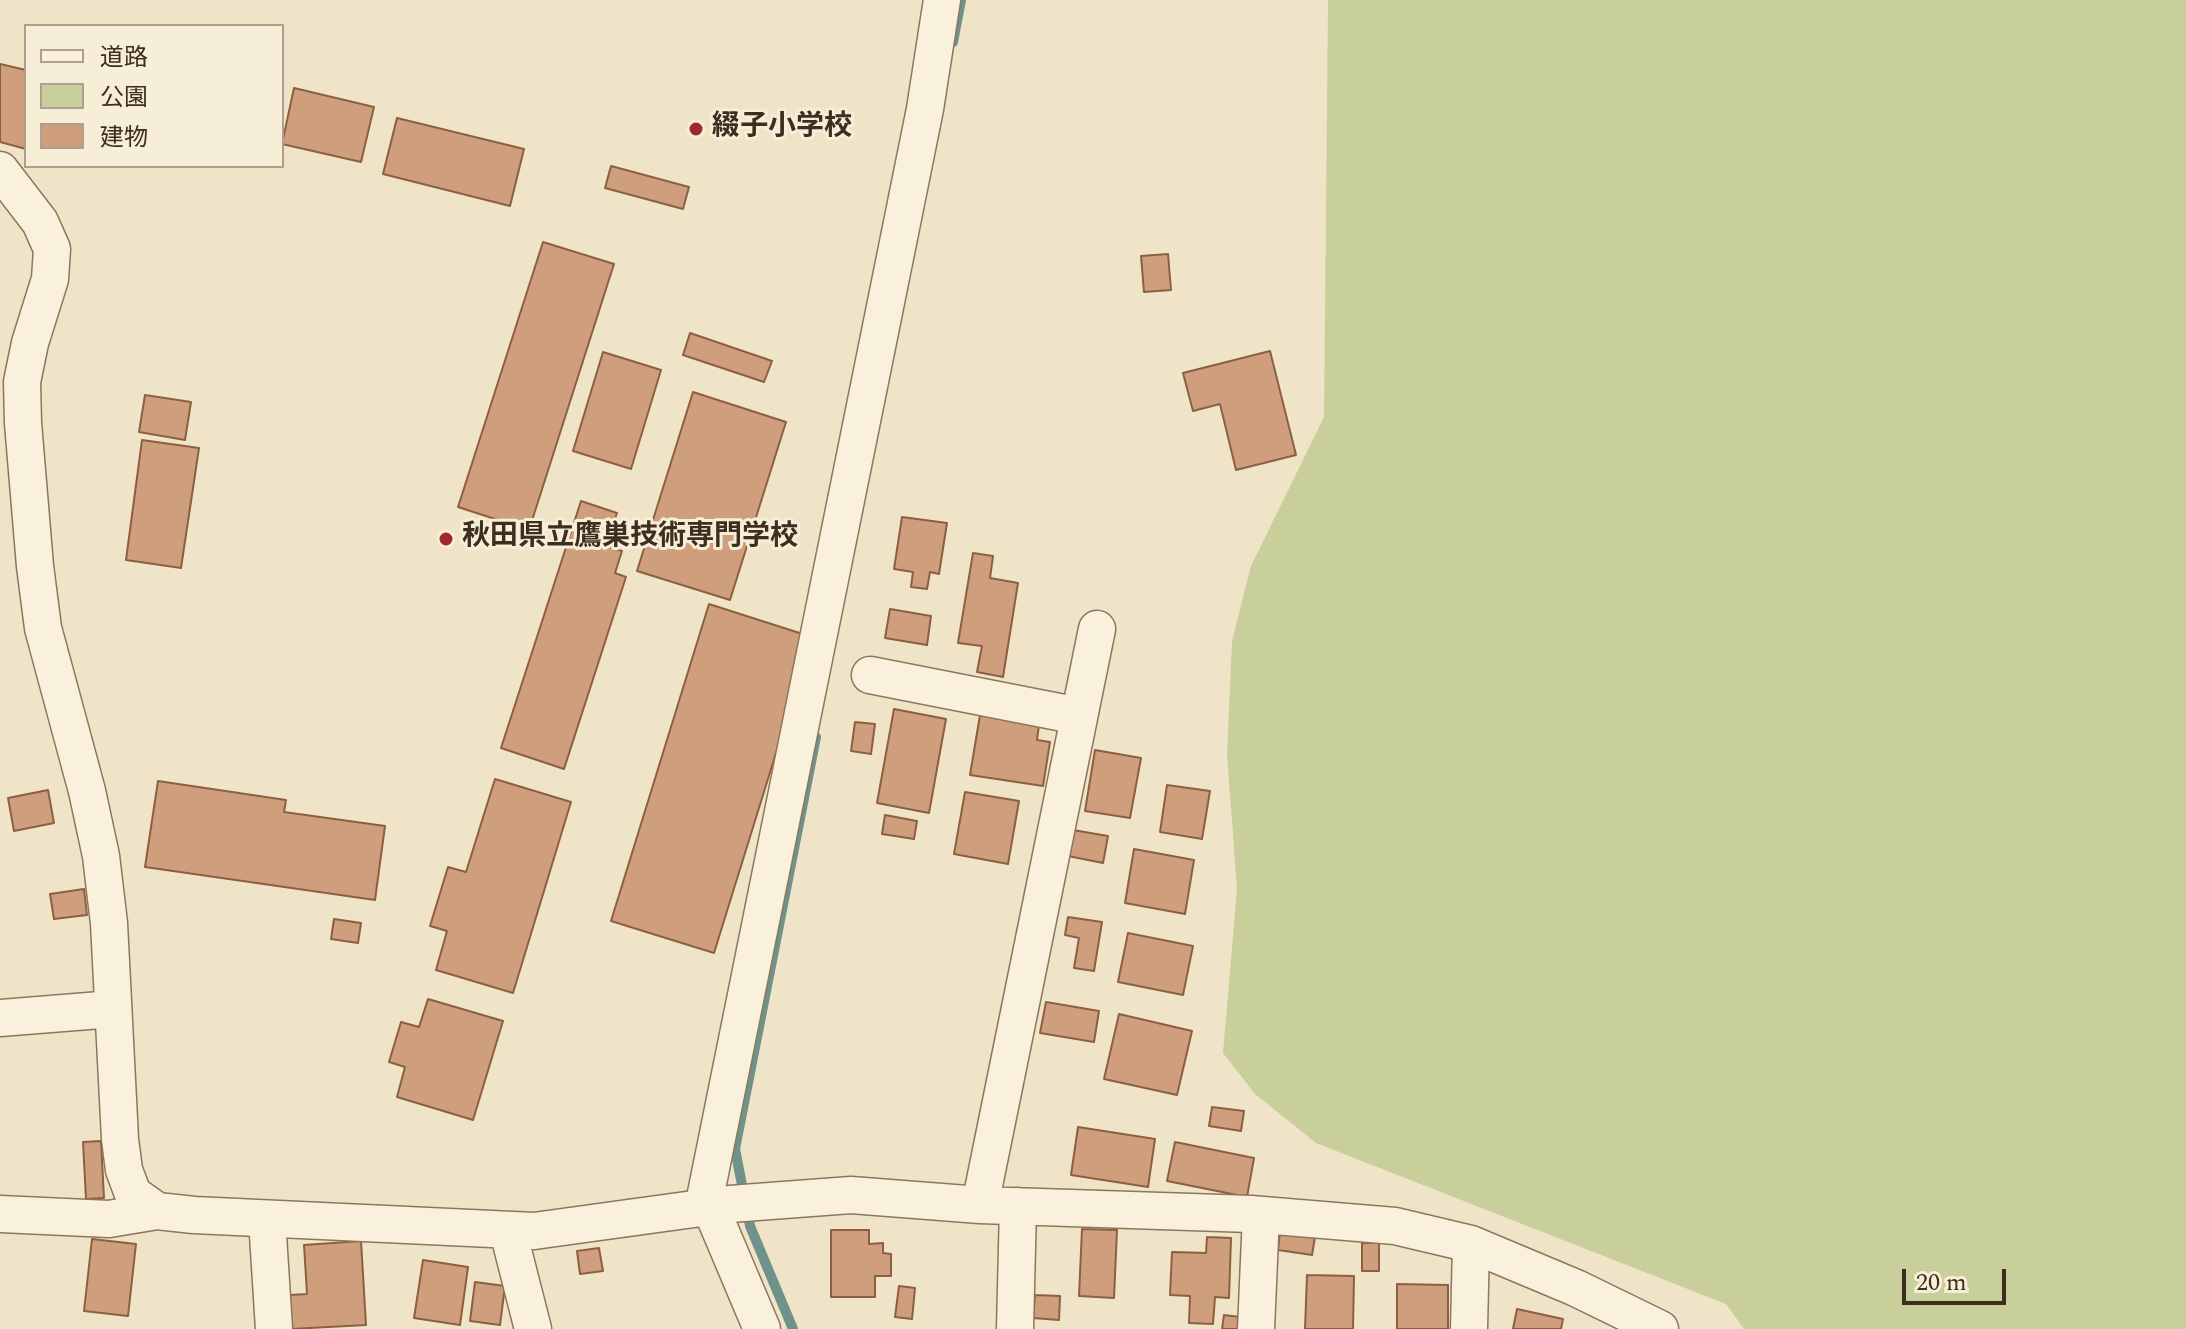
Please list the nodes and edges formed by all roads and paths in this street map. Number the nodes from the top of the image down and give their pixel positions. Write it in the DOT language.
graph roads {
  1 [pos="942,0"];
  2 [pos="0,170"];
  3 [pos="14,486"];
  4 [pos="1097,629"];
  5 [pos="870,675"];
  6 [pos="1079,716"];
  7 [pos="113,1009"];
  8 [pos="0,1018"];
  9 [pos="726,1205"];
  10 [pos="980,1205"];
  11 [pos="1018,1206"];
  12 [pos="157,1211"];
  13 [pos="0,1214"];
  14 [pos="1261,1215"];
  15 [pos="267,1219"];
  16 [pos="508,1231"];
  17 [pos="1471,1244"];
  18 [pos="274,1329"];
  19 [pos="533,1329"];
  20 [pos="762,1329"];
  21 [pos="1015,1329"];
  22 [pos="1256,1329"];
  23 [pos="1469,1329"];
  24 [pos="1660,1329"];
  1 -- 9 [label="street"];
  2 -- 3 [label="street"];
  3 -- 7 [label="street"];
  4 -- 6 [label="street"];
  5 -- 6 [label="street"];
  6 -- 10 [label="street"];
  7 -- 8 [label="street"];
  7 -- 12 [label="street"];
  9 -- 10 [label="street"];
  9 -- 16 [label="street"];
  9 -- 20 [label="street"];
  10 -- 11 [label="street"];
  11 -- 14 [label="street"];
  11 -- 21 [label="street"];
  12 -- 13 [label="street"];
  12 -- 15 [label="street"];
  14 -- 17 [label="street"];
  14 -- 22 [label="street"];
  15 -- 16 [label="street"];
  15 -- 18 [label="street"];
  16 -- 19 [label="street"];
  17 -- 23 [label="street"];
  17 -- 24 [label="street"];
}
